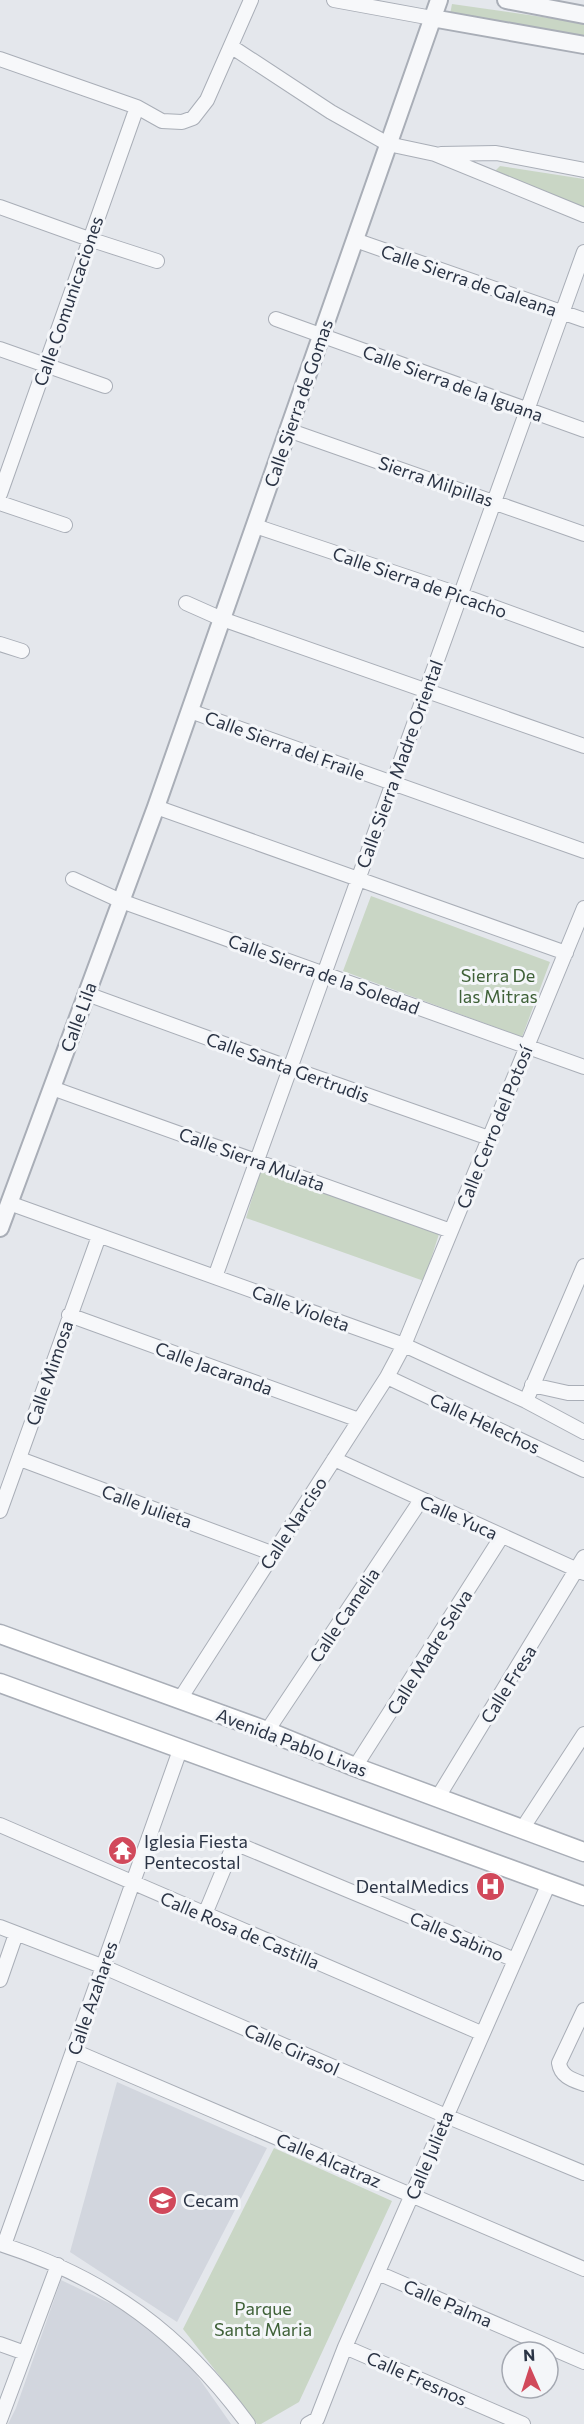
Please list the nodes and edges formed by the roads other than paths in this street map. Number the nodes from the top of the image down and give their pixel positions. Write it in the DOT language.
graph roads {
  1 [pos="251,0"];
  2 [pos="334,0"];
  3 [pos="439,0"];
  4 [pos="506,0"];
  5 [pos="584,15"];
  6 [pos="432,18"];
  7 [pos="584,45"];
  8 [pos="232,47"];
  9 [pos="0,59"];
  10 [pos="137,107"];
  11 [pos="388,144"];
  12 [pos="435,154"];
  13 [pos="584,170"];
  14 [pos="0,207"];
  15 [pos="584,215"];
  16 [pos="89,239"];
  17 [pos="355,240"];
  18 [pos="584,252"];
  19 [pos="157,261"];
  20 [pos="562,312"];
  21 [pos="276,319"];
  22 [pos="584,320"];
  23 [pos="321,335"];
  24 [pos="0,349"];
  25 [pos="45,365"];
  26 [pos="105,386"];
  27 [pos="527,410"];
  28 [pos="288,430"];
  29 [pos="584,430"];
  30 [pos="0,494"];
  31 [pos="494,501"];
  32 [pos="0,503"];
  33 [pos="66,525"];
  34 [pos="255,526"];
  35 [pos="584,534"];
  36 [pos="461,595"];
  37 [pos="186,603"];
  38 [pos="222,619"];
  39 [pos="584,640"];
  40 [pos="0,644"];
  41 [pos="22,651"];
  42 [pos="426,689"];
  43 [pos="190,711"];
  44 [pos="584,746"];
  45 [pos="393,783"];
  46 [pos="156,807"];
  47 [pos="584,851"];
  48 [pos="358,878"];
  49 [pos="73,879"];
  50 [pos="121,901"];
  51 [pos="584,908"];
  52 [pos="566,953"];
  53 [pos="324,974"];
  54 [pos="87,993"];
  55 [pos="527,1046"];
  56 [pos="584,1067"];
  57 [pos="290,1068"];
  58 [pos="52,1088"];
  59 [pos="489,1138"];
  60 [pos="256,1161"];
  61 [pos="9,1203"];
  62 [pos="0,1228"];
  63 [pos="451,1231"];
  64 [pos="99,1236"];
  65 [pos="584,1266"];
  66 [pos="215,1277"];
  67 [pos="69,1315"];
  68 [pos="404,1345"];
  69 [pos="387,1377"];
  70 [pos="532,1385"];
  71 [pos="584,1393"];
  72 [pos="526,1401"];
  73 [pos="359,1420"];
  74 [pos="584,1432"];
  75 [pos="20,1459"];
  76 [pos="334,1459"];
  77 [pos="583,1466"];
  78 [pos="421,1500"];
  79 [pos="0,1511"];
  80 [pos="502,1536"];
  81 [pos="274,1554"];
  82 [pos="584,1557"];
  83 [pos="581,1572"];
  84 [pos="0,1634"];
  85 [pos="0,1683"];
  86 [pos="180,1699"];
  87 [pos="267,1731"];
  88 [pos="584,1734"];
  89 [pos="180,1750"];
  90 [pos="356,1767"];
  91 [pos="438,1797"];
  92 [pos="0,1825"];
  93 [pos="522,1829"];
  94 [pos="584,1852"];
  95 [pos="131,1883"];
  96 [pos="549,1883"];
  97 [pos="584,1896"];
  98 [pos="205,1914"];
  99 [pos="0,1927"];
  100 [pos="16,1934"];
  101 [pos="515,1960"];
  102 [pos="104,1967"];
  103 [pos="0,1980"];
  104 [pos="584,2010"];
  105 [pos="482,2033"];
  106 [pos="74,2051"];
  107 [pos="584,2084"];
  108 [pos="446,2116"];
  109 [pos="584,2173"];
  110 [pos="412,2196"];
  111 [pos="2,2244"];
  112 [pos="58,2265"];
  113 [pos="584,2269"];
  114 [pos="378,2273"];
  115 [pos="0,2344"];
  116 [pos="345,2347"];
  117 [pos="25,2353"];
  118 [pos="584,2362"];
  119 [pos="0,2420"];
  120 [pos="318,2422"];
  121 [pos="248,2424"];
  122 [pos="523,2424"];
  1 -- 8 [label="street"];
  2 -- 6 [label="street"];
  3 -- 6 [label="street, Calle Sierra de Gomas"];
  4 -- 5 [label="street"];
  6 -- 7 [label="street"];
  6 -- 11 [label="street, Calle Sierra de Gomas"];
  8 -- 10 [label="street"];
  8 -- 11 [label="street"];
  9 -- 10 [label="street"];
  10 -- 16 [label="street, Calle Comunicaciones"];
  11 -- 12 [label="street"];
  11 -- 17 [label="street, Calle Sierra de Gomas"];
  12 -- 13 [label="street"];
  12 -- 15 [label="street"];
  14 -- 16 [label="street"];
  16 -- 19 [label="street"];
  16 -- 25 [label="street, Calle Comunicaciones"];
  17 -- 20 [label="street, Calle Sierra de Galeana"];
  17 -- 23 [label="street, Calle Sierra de Gomas"];
  18 -- 20 [label="street, Calle Sierra Madre Oriental"];
  20 -- 22 [label="street, Calle Sierra de Galeana"];
  20 -- 27 [label="street, Calle Sierra Madre Oriental"];
  21 -- 23 [label="street, Calle Sierra de la Iguana"];
  23 -- 27 [label="street, Calle Sierra de la Iguana"];
  23 -- 28 [label="street, Calle Sierra de Gomas"];
  24 -- 25 [label="street"];
  25 -- 26 [label="street"];
  25 -- 30 [label="street, Calle Comunicaciones"];
  27 -- 29 [label="street, Calle Sierra de la Iguana"];
  27 -- 31 [label="street, Calle Sierra Madre Oriental"];
  28 -- 31 [label="street, Sierra Milpillas"];
  28 -- 34 [label="street, Calle Sierra de Gomas"];
  31 -- 35 [label="street, Sierra Milpillas"];
  31 -- 36 [label="street, Calle Sierra Madre Oriental"];
  32 -- 33 [label="street"];
  34 -- 36 [label="street, Calle Sierra de Picacho"];
  34 -- 38 [label="street, Calle Sierra de Gomas"];
  36 -- 39 [label="street, Calle Sierra de Picacho"];
  36 -- 42 [label="street, Calle Sierra Madre Oriental"];
  37 -- 38 [label="street"];
  38 -- 42 [label="street"];
  38 -- 43 [label="street, Calle Sierra de Gomas"];
  40 -- 41 [label="street"];
  42 -- 44 [label="street"];
  42 -- 45 [label="street, Calle Sierra Madre Oriental"];
  43 -- 45 [label="street, Calle Sierra del Fraile"];
  43 -- 46 [label="street, Calle Sierra de Gomas"];
  45 -- 47 [label="street, Calle Sierra del Fraile"];
  45 -- 48 [label="street, Calle Sierra Madre Oriental"];
  46 -- 48 [label="street"];
  46 -- 50 [label="street, Calle Lila"];
  48 -- 52 [label="street"];
  48 -- 53 [label="street, Calle Sierra Madre Oriental"];
  49 -- 50 [label="street, Calle Sierra de la Soledad"];
  50 -- 53 [label="street, Calle Sierra de la Soledad"];
  50 -- 54 [label="street, Calle Lila"];
  51 -- 52 [label="street, Calle Cerro del Potosí"];
  52 -- 55 [label="street, Calle Cerro del Potosí"];
  53 -- 55 [label="street, Calle Sierra de la Soledad"];
  53 -- 57 [label="street, Calle Sierra Madre Oriental"];
  54 -- 57 [label="street, Calle Santa Gertrudis"];
  54 -- 58 [label="street, Calle Lila"];
  55 -- 56 [label="street, Calle Sierra de la Soledad"];
  55 -- 59 [label="street, Calle Cerro del Potosí"];
  57 -- 59 [label="street, Calle Santa Gertrudis"];
  57 -- 60 [label="street, Calle Sierra Madre Oriental"];
  58 -- 60 [label="street, Calle Sierra Mulata"];
  58 -- 61 [label="street, Calle Lila"];
  59 -- 63 [label="street, Calle Cerro del Potosí"];
  60 -- 63 [label="street, Calle Sierra Mulata"];
  60 -- 66 [label="street, Calle Sierra Madre Oriental"];
  61 -- 62 [label="street, Calle Lila"];
  61 -- 64 [label="street, Calle Violeta"];
  63 -- 68 [label="street, Calle Cerro del Potosí"];
  64 -- 66 [label="street, Calle Violeta"];
  64 -- 67 [label="street, Calle Mimosa"];
  65 -- 70 [label="street"];
  66 -- 68 [label="street, Calle Violeta"];
  67 -- 73 [label="street, Calle Jacaranda"];
  67 -- 75 [label="street, Calle Mimosa"];
  68 -- 69 [label="street, Calle Narciso"];
  68 -- 72 [label="street, Calle Violeta"];
  69 -- 73 [label="street, Calle Narciso"];
  69 -- 77 [label="street, Calle Helechos"];
  70 -- 71 [label="street"];
  70 -- 72 [label="street"];
  72 -- 74 [label="street, Calle Violeta"];
  73 -- 76 [label="street, Calle Narciso"];
  75 -- 79 [label="street, Calle Mimosa"];
  75 -- 81 [label="street, Calle Julieta"];
  76 -- 78 [label="street, Calle Yuca"];
  76 -- 81 [label="street, Calle Narciso"];
  78 -- 80 [label="street, Calle Yuca"];
  78 -- 87 [label="street, Calle Camelia"];
  80 -- 83 [label="street, Calle Yuca"];
  80 -- 90 [label="street, Calle Madre Selva"];
  81 -- 86 [label="street, Calle Narciso"];
  82 -- 83 [label="street, Calle Fresa"];
  83 -- 91 [label="street, Calle Fresa"];
  84 -- 86 [label="main road, Avenida Pablo Livas"];
  85 -- 89 [label="main road"];
  86 -- 87 [label="main road, Avenida Pablo Livas"];
  87 -- 90 [label="main road, Avenida Pablo Livas"];
  88 -- 93 [label="street"];
  89 -- 95 [label="street, Calle Azahares"];
  89 -- 96 [label="main road"];
  90 -- 91 [label="main road, Avenida Pablo Livas"];
  91 -- 93 [label="main road, Avenida Pablo Livas"];
  92 -- 95 [label="street, Calle Rosa de Castilla"];
  93 -- 94 [label="main road, Avenida Pablo Livas"];
  95 -- 98 [label="street, Calle Rosa de Castilla"];
  95 -- 102 [label="street, Calle Azahares"];
  96 -- 97 [label="main road"];
  96 -- 101 [label="street, Calle Julieta"];
  98 -- 101 [label="street, Calle Sabino"];
  98 -- 105 [label="street, Calle Rosa de Castilla"];
  99 -- 100 [label="street, Calle Girasol"];
  100 -- 102 [label="street, Calle Girasol"];
  100 -- 103 [label="street"];
  101 -- 105 [label="street, Calle Julieta"];
  102 -- 106 [label="street, Calle Azahares"];
  102 -- 108 [label="street, Calle Girasol"];
  104 -- 107 [label="street"];
  105 -- 108 [label="street, Calle Julieta"];
  106 -- 110 [label="street, Calle Alcatraz"];
  106 -- 111 [label="street, Calle Azahares"];
  108 -- 109 [label="street, Calle Girasol"];
  108 -- 110 [label="street, Calle Julieta"];
  110 -- 113 [label="street, Calle Alcatraz"];
  110 -- 114 [label="street, Calle Julieta"];
  111 -- 112 [label="street"];
  112 -- 117 [label="street"];
  112 -- 121 [label="street"];
  114 -- 116 [label="street, Calle Julieta"];
  114 -- 118 [label="street, Calle Palma"];
  115 -- 117 [label="street"];
  116 -- 120 [label="street, Calle Julieta"];
  116 -- 122 [label="street, Calle Fresnos"];
  117 -- 119 [label="street"];
}
